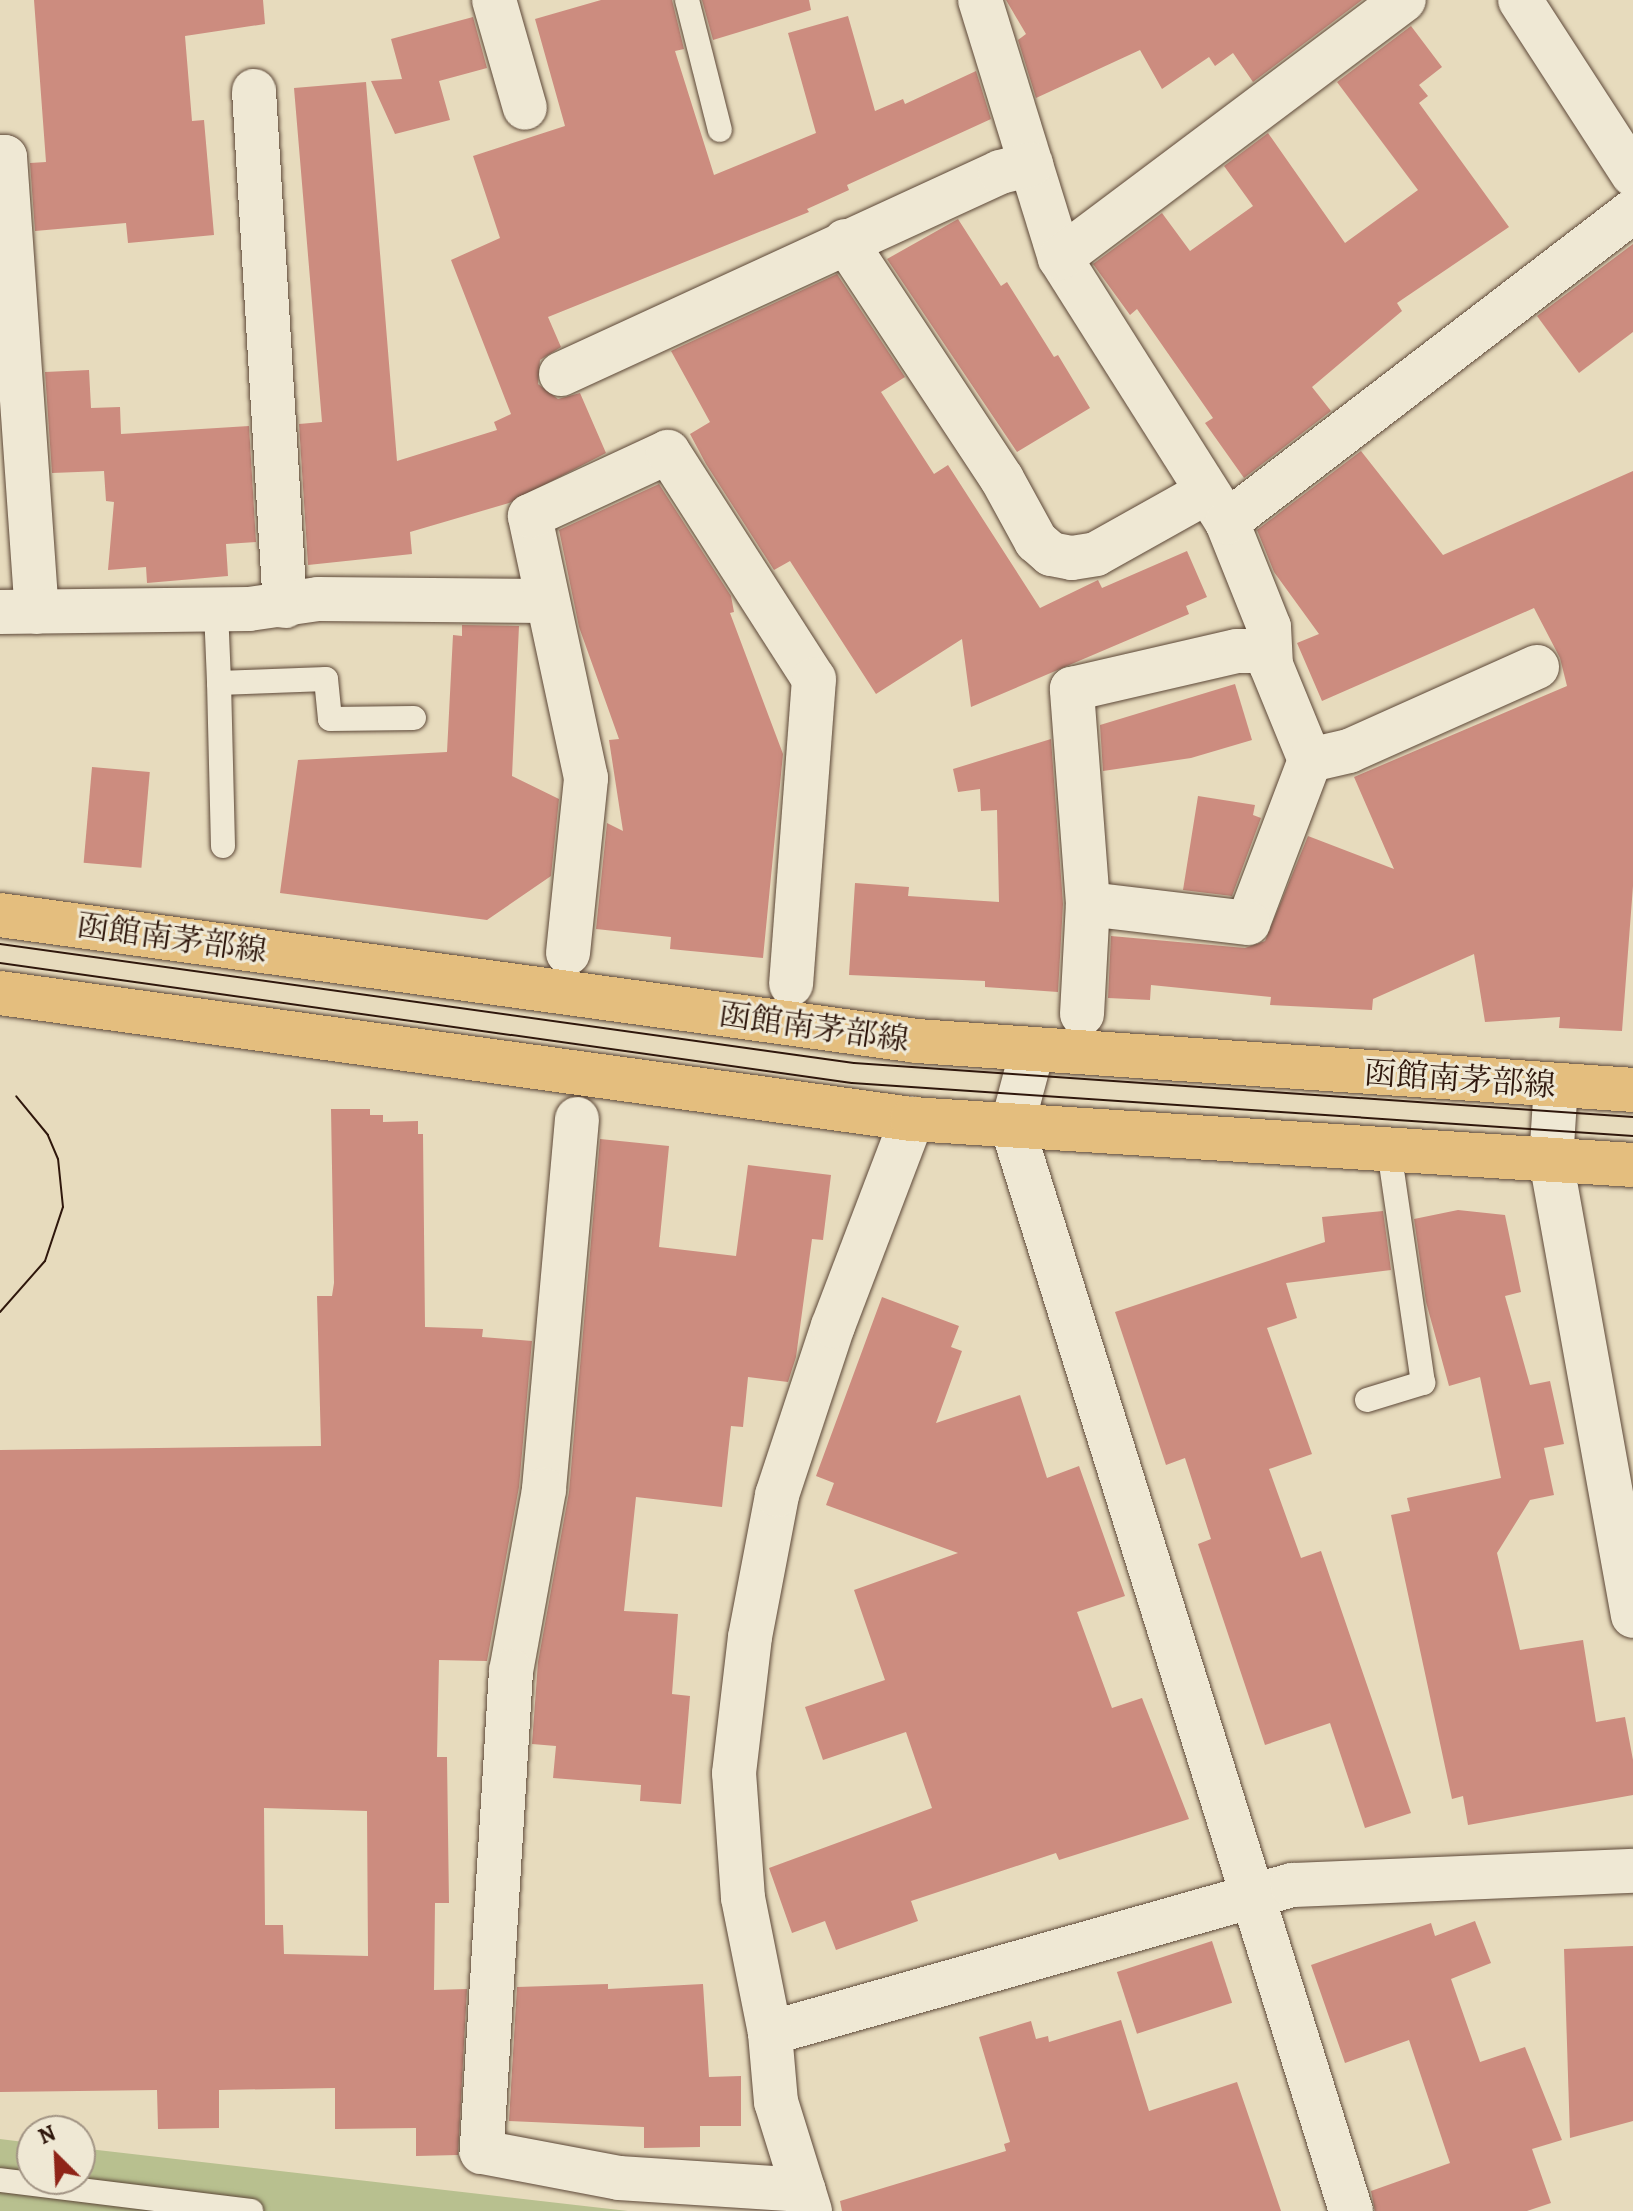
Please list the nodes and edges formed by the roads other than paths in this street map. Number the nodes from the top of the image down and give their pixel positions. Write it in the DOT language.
graph roads {
  1 [pos="494,0"];
  2 [pos="687,0"];
  3 [pos="980,0"];
  4 [pos="1404,0"];
  5 [pos="1520,0"];
  6 [pos="254,91"];
  7 [pos="525,108"];
  8 [pos="720,130"];
  9 [pos="0,157"];
  10 [pos="1031,164"];
  11 [pos="1633,175"];
  12 [pos="1633,211"];
  13 [pos="845,241"];
  14 [pos="1060,258"];
  15 [pos="561,374"];
  16 [pos="10,395"];
  17 [pos="1217,507"];
  18 [pos="545,601"];
  19 [pos="285,606"];
  20 [pos="216,610"];
  21 [pos="18,612"];
  22 [pos="1267,651"];
  23 [pos="1537,667"];
  24 [pos="219,683"];
  25 [pos="414,718"];
  26 [pos="1310,760"];
  27 [pos="223,846"];
  28 [pos="1088,904"];
  29 [pos="0,915"];
  30 [pos="568,953"];
  31 [pos="791,984"];
  32 [pos="0,993"];
  33 [pos="1082,1014"];
  34 [pos="1032,1051"];
  35 [pos="1556,1085"];
  36 [pos="1633,1090"];
  37 [pos="577,1119"];
  38 [pos="912,1119"];
  39 [pos="1012,1126"];
  40 [pos="1389,1150"];
  41 [pos="1551,1160"];
  42 [pos="1633,1165"];
  43 [pos="1367,1400"];
  44 [pos="1633,1616"];
  45 [pos="1633,1871"];
  46 [pos="1254,1893"];
  47 [pos="770,2033"];
  48 [pos="0,2180"];
  49 [pos="807,2200"];
  50 [pos="251,2211"];
  51 [pos="1351,2211"];
  1 -- 7 [label="street"];
  2 -- 8 [label="lane"];
  3 -- 10 [label="street"];
  4 -- 14 [label="street"];
  5 -- 11 [label="street"];
  6 -- 19 [label="street"];
  9 -- 16 [label="street"];
  10 -- 13 [label="street"];
  10 -- 14 [label="street"];
  12 -- 17 [label="street"];
  13 -- 15 [label="street"];
  13 -- 17 [label="street"];
  14 -- 17 [label="street"];
  16 -- 21 [label="street"];
  17 -- 22 [label="street"];
  18 -- 19 [label="street"];
  18 -- 30 [label="street"];
  18 -- 31 [label="street"];
  19 -- 20 [label="street"];
  20 -- 21 [label="street"];
  20 -- 24 [label="lane"];
  22 -- 26 [label="street"];
  22 -- 28 [label="street"];
  23 -- 26 [label="street"];
  24 -- 25 [label="lane"];
  24 -- 27 [label="lane"];
  26 -- 28 [label="street"];
  28 -- 33 [label="street"];
  29 -- 34 [label="main road, 函館南茅部線"];
  32 -- 38 [label="main road"];
  34 -- 35 [label="main road, 函館南茅部線"];
  34 -- 39 [label="street"];
  35 -- 36 [label="main road, 函館南茅部線"];
  35 -- 41 [label="street"];
  37 -- 49 [label="street"];
  38 -- 39 [label="main road"];
  38 -- 47 [label="street"];
  39 -- 40 [label="main road"];
  39 -- 46 [label="street"];
  40 -- 41 [label="main road"];
  40 -- 43 [label="lane"];
  41 -- 42 [label="main road"];
  41 -- 44 [label="street"];
  45 -- 46 [label="street"];
  46 -- 47 [label="street"];
  46 -- 51 [label="street"];
  47 -- 49 [label="street"];
  48 -- 50 [label="lane"];
}
